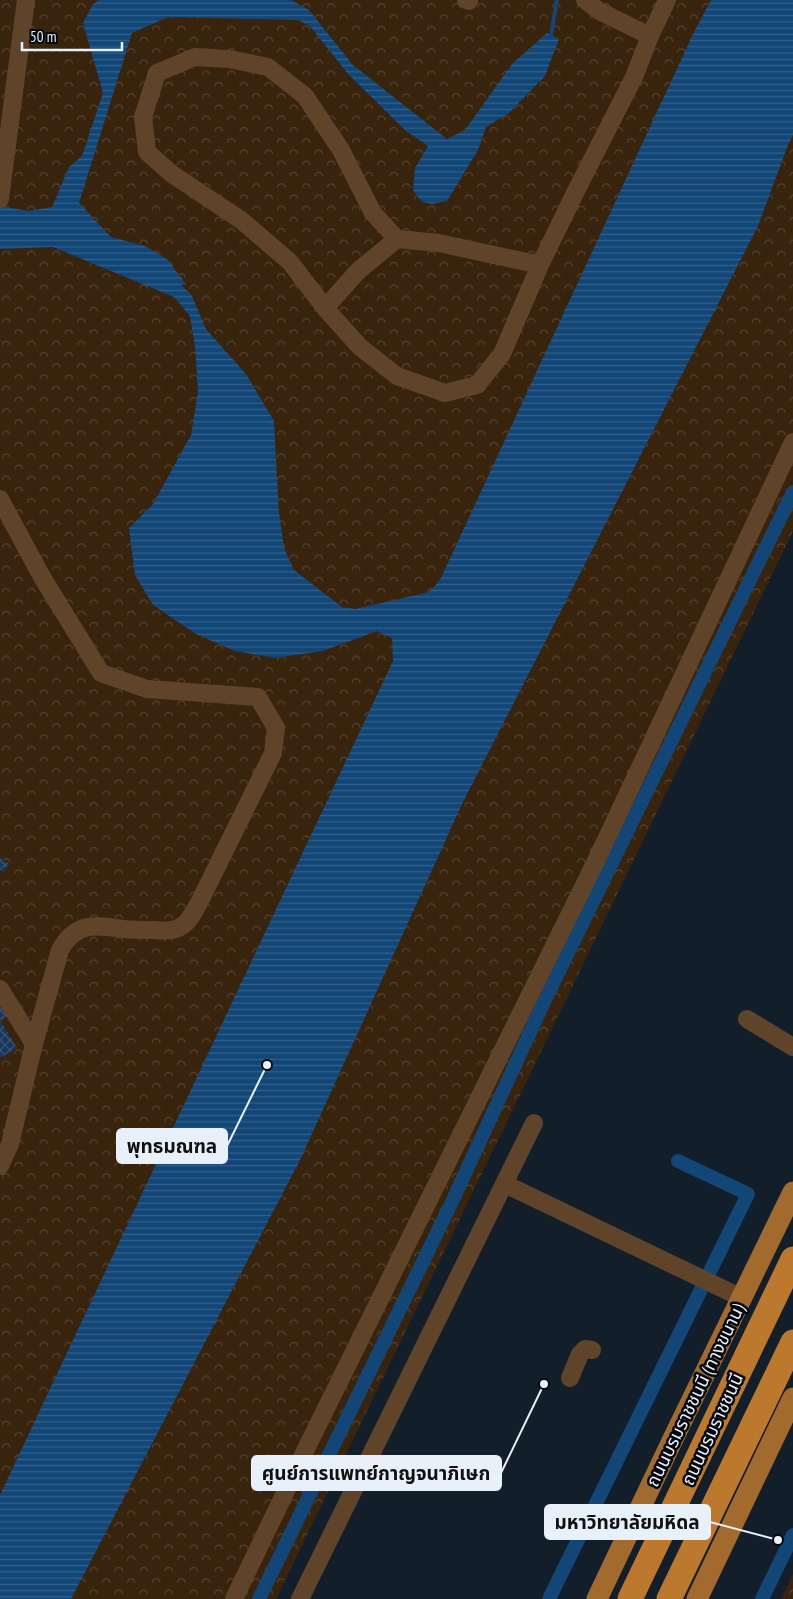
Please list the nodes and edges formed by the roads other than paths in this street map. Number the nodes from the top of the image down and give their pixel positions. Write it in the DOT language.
graph roads {
  1 [pos="26,0"];
  2 [pos="585,0"];
  3 [pos="667,0"];
  4 [pos="650,36"];
  5 [pos="0,198"];
  6 [pos="397,239"];
  7 [pos="540,265"];
  8 [pos="326,308"];
  9 [pos="793,442"];
  10 [pos="0,499"];
  11 [pos="0,989"];
  12 [pos="747,1019"];
  13 [pos="34,1044"];
  14 [pos="793,1047"];
  15 [pos="534,1123"];
  16 [pos="0,1166"];
  17 [pos="505,1184"];
  18 [pos="793,1192"];
  19 [pos="793,1259"];
  20 [pos="742,1298"];
  21 [pos="793,1342"];
  22 [pos="592,1350"];
  23 [pos="570,1378"];
  24 [pos="793,1398"];
  25 [pos="597,1597"];
  26 [pos="234,1599"];
  27 [pos="300,1599"];
  28 [pos="630,1599"];
  29 [pos="669,1599"];
  30 [pos="697,1599"];
  1 -- 5 [label="street"];
  2 -- 4 [label="street"];
  3 -- 4 [label="street"];
  4 -- 7 [label="street"];
  6 -- 7 [label="street"];
  6 -- 8 [label="street"];
  6 -- 8 [label="street"];
  7 -- 8 [label="street"];
  9 -- 26 [label="street"];
  10 -- 13 [label="street"];
  11 -- 13 [label="street"];
  12 -- 14 [label="street"];
  13 -- 16 [label="street"];
  15 -- 17 [label="street"];
  17 -- 20 [label="street"];
  17 -- 27 [label="street"];
  18 -- 20 [label="main road, ถนนบรมราชชนนี (ทางขนาน)"];
  19 -- 28 [label="highway, ถนนบรมราชชนนี"];
  20 -- 25 [label="main road, ถนนบรมราชชนนี (ทางขนาน)"];
  21 -- 29 [label="highway, ถนนบรมราชชนนี"];
  22 -- 23 [label="street"];
  24 -- 30 [label="main road"];
}
